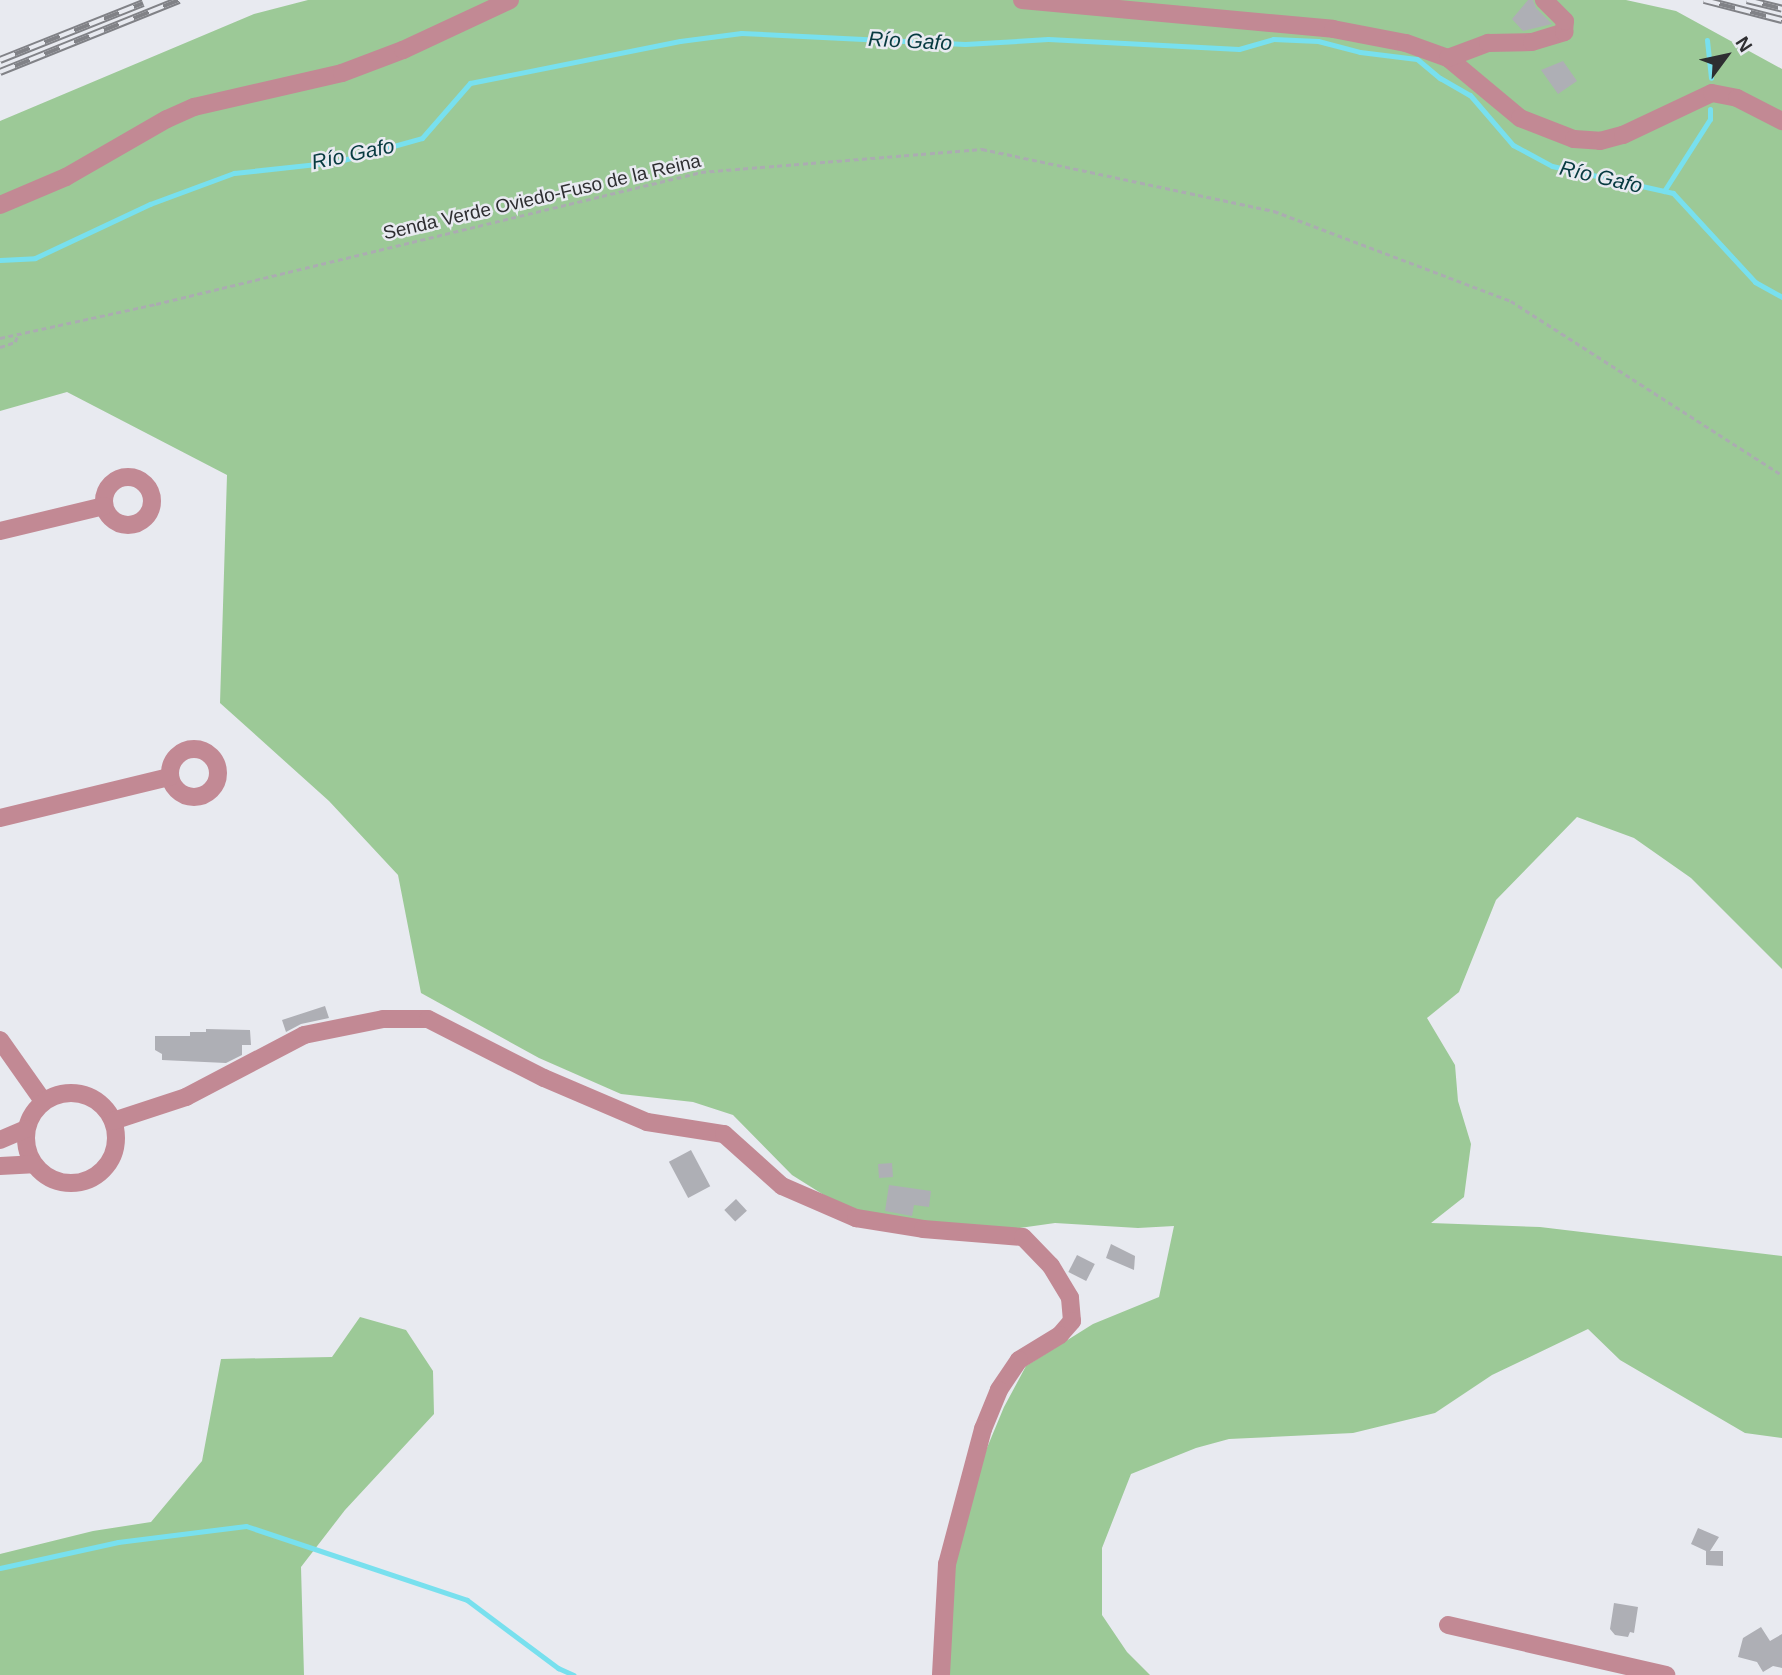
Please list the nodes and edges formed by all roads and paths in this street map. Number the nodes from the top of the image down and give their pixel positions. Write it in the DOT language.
graph roads {
  1 [pos="510,0"];
  2 [pos="1022,0"];
  3 [pos="1544,0"];
  4 [pos="1448,58"];
  5 [pos="1782,121"];
  6 [pos="0,205"];
  7 [pos="18,334"];
  8 [pos="0,338"];
  9 [pos="0,347"];
  10 [pos="1782,475"];
  11 [pos="104,506"];
  12 [pos="0,531"];
  13 [pos="170,777"];
  14 [pos="0,818"];
  15 [pos="0,1040"];
  16 [pos="43,1101"];
  17 [pos="113,1121"];
  18 [pos="26,1129"];
  19 [pos="0,1140"];
  20 [pos="33,1164"];
  21 [pos="0,1166"];
  22 [pos="1448,1625"];
  23 [pos="941,1675"];
  24 [pos="1666,1675"];
  1 -- 6 [label="street"];
  2 -- 4 [label="street"];
  3 -- 4 [label="street"];
  4 -- 5 [label="street"];
  7 -- 8 [label="path, Senda Verde Oviedo-Fuso de la Reina"];
  7 -- 9 [label="path"];
  7 -- 10 [label="path, Senda Verde Oviedo-Fuso de la Reina"];
  11 -- 12 [label="street"];
  13 -- 14 [label="street"];
  15 -- 16 [label="street"];
  16 -- 17 [label="street"];
  16 -- 18 [label="street"];
  17 -- 20 [label="street"];
  17 -- 23 [label="street"];
  18 -- 19 [label="street"];
  18 -- 20 [label="street"];
  20 -- 21 [label="street"];
  22 -- 24 [label="street"];
}
